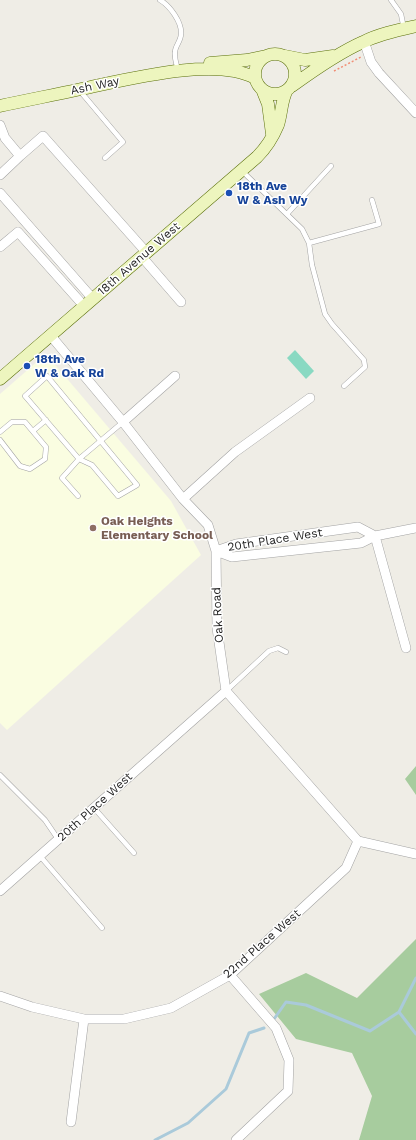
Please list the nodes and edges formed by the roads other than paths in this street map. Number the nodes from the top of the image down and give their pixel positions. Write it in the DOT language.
graph roads {
  1 [pos="160,0"];
  2 [pos="390,0"];
  3 [pos="416,26"];
  4 [pos="404,28"];
  5 [pos="364,41"];
  6 [pos="336,55"];
  7 [pos="266,56"];
  8 [pos="285,56"];
  9 [pos="191,69"];
  10 [pos="178,71"];
  11 [pos="255,78"];
  12 [pos="290,88"];
  13 [pos="262,89"];
  14 [pos="78,90"];
  15 [pos="0,106"];
  16 [pos="416,113"];
  17 [pos="0,125"];
  18 [pos="272,134"];
  19 [pos="20,156"];
  20 [pos="105,158"];
  21 [pos="331,166"];
  22 [pos="242,171"];
  23 [pos="0,175"];
  24 [pos="0,193"];
  25 [pos="372,200"];
  26 [pos="287,214"];
  27 [pos="309,243"];
  28 [pos="0,247"];
  29 [pos="144,255"];
  30 [pos="181,302"];
  31 [pos="89,303"];
  32 [pos="51,336"];
  33 [pos="175,376"];
  34 [pos="0,379"];
  35 [pos="344,386"];
  36 [pos="310,398"];
  37 [pos="46,420"];
  38 [pos="123,422"];
  39 [pos="32,431"];
  40 [pos="0,432"];
  41 [pos="0,440"];
  42 [pos="101,440"];
  43 [pos="79,459"];
  44 [pos="78,496"];
  45 [pos="183,499"];
  46 [pos="416,528"];
  47 [pos="375,536"];
  48 [pos="216,551"];
  49 [pos="406,648"];
  50 [pos="286,652"];
  51 [pos="226,691"];
  52 [pos="0,775"];
  53 [pos="94,808"];
  54 [pos="58,839"];
  55 [pos="358,841"];
  56 [pos="134,854"];
  57 [pos="416,854"];
  58 [pos="40,856"];
  59 [pos="0,891"];
  60 [pos="102,928"];
  61 [pos="230,975"];
  62 [pos="0,996"];
  63 [pos="84,1019"];
  64 [pos="71,1122"];
  65 [pos="236,1140"];
  1 -- 10 [label="lane"];
  2 -- 4 [label="lane"];
  3 -- 4 [label="street"];
  4 -- 5 [label="street"];
  5 -- 6 [label="street"];
  5 -- 16 [label="street"];
  6 -- 8 [label="street"];
  6 -- 12 [label="street"];
  7 -- 8 [label="street"];
  7 -- 9 [label="street, Ash Way"];
  7 -- 11 [label="street"];
  8 -- 12 [label="street"];
  9 -- 10 [label="street, Ash Way"];
  9 -- 11 [label="street, Ash Way"];
  10 -- 14 [label="street, Ash Way"];
  11 -- 13 [label="street"];
  12 -- 13 [label="street"];
  12 -- 18 [label="street, 18th Avenue West"];
  13 -- 18 [label="street"];
  14 -- 15 [label="street, Ash Way"];
  14 -- 20 [label="lane"];
  17 -- 19 [label="street"];
  18 -- 22 [label="street, 18th Avenue West"];
  19 -- 23 [label="street"];
  19 -- 29 [label="street"];
  21 -- 26 [label="lane"];
  22 -- 26 [label="lane"];
  22 -- 29 [label="street, 18th Avenue West"];
  24 -- 31 [label="street"];
  25 -- 27 [label="lane"];
  26 -- 27 [label="lane"];
  27 -- 35 [label="lane"];
  28 -- 31 [label="street"];
  29 -- 30 [label="street"];
  29 -- 31 [label="street, 18th Avenue West"];
  31 -- 32 [label="street, 18th Avenue West"];
  32 -- 34 [label="street, 18th Avenue West"];
  32 -- 38 [label="street, Oak Road"];
  33 -- 38 [label="street"];
  36 -- 45 [label="street"];
  37 -- 39 [label="lane"];
  37 -- 42 [label="lane"];
  37 -- 43 [label="lane"];
  38 -- 42 [label="lane"];
  38 -- 45 [label="street, Oak Road"];
  39 -- 40 [label="lane"];
  39 -- 41 [label="lane"];
  42 -- 43 [label="lane"];
  42 -- 43 [label="lane"];
  43 -- 44 [label="lane"];
  45 -- 48 [label="street, Oak Road"];
  46 -- 47 [label="street, 20th Place West"];
  47 -- 48 [label="street, 20th Place West"];
  47 -- 48 [label="street, 20th Place West"];
  47 -- 49 [label="street"];
  48 -- 51 [label="street, Oak Road"];
  50 -- 51 [label="lane"];
  51 -- 53 [label="street, 20th Place West"];
  51 -- 55 [label="street"];
  52 -- 54 [label="lane"];
  53 -- 54 [label="street, 20th Place West"];
  53 -- 56 [label="lane"];
  54 -- 58 [label="street, 20th Place West"];
  55 -- 57 [label="street"];
  55 -- 61 [label="street, 22nd Place West"];
  58 -- 59 [label="street, 20th Place West"];
  58 -- 60 [label="lane"];
  61 -- 63 [label="street, 22nd Place West"];
  61 -- 65 [label="street"];
  62 -- 63 [label="street, 22nd Place West"];
  63 -- 64 [label="street"];
}
